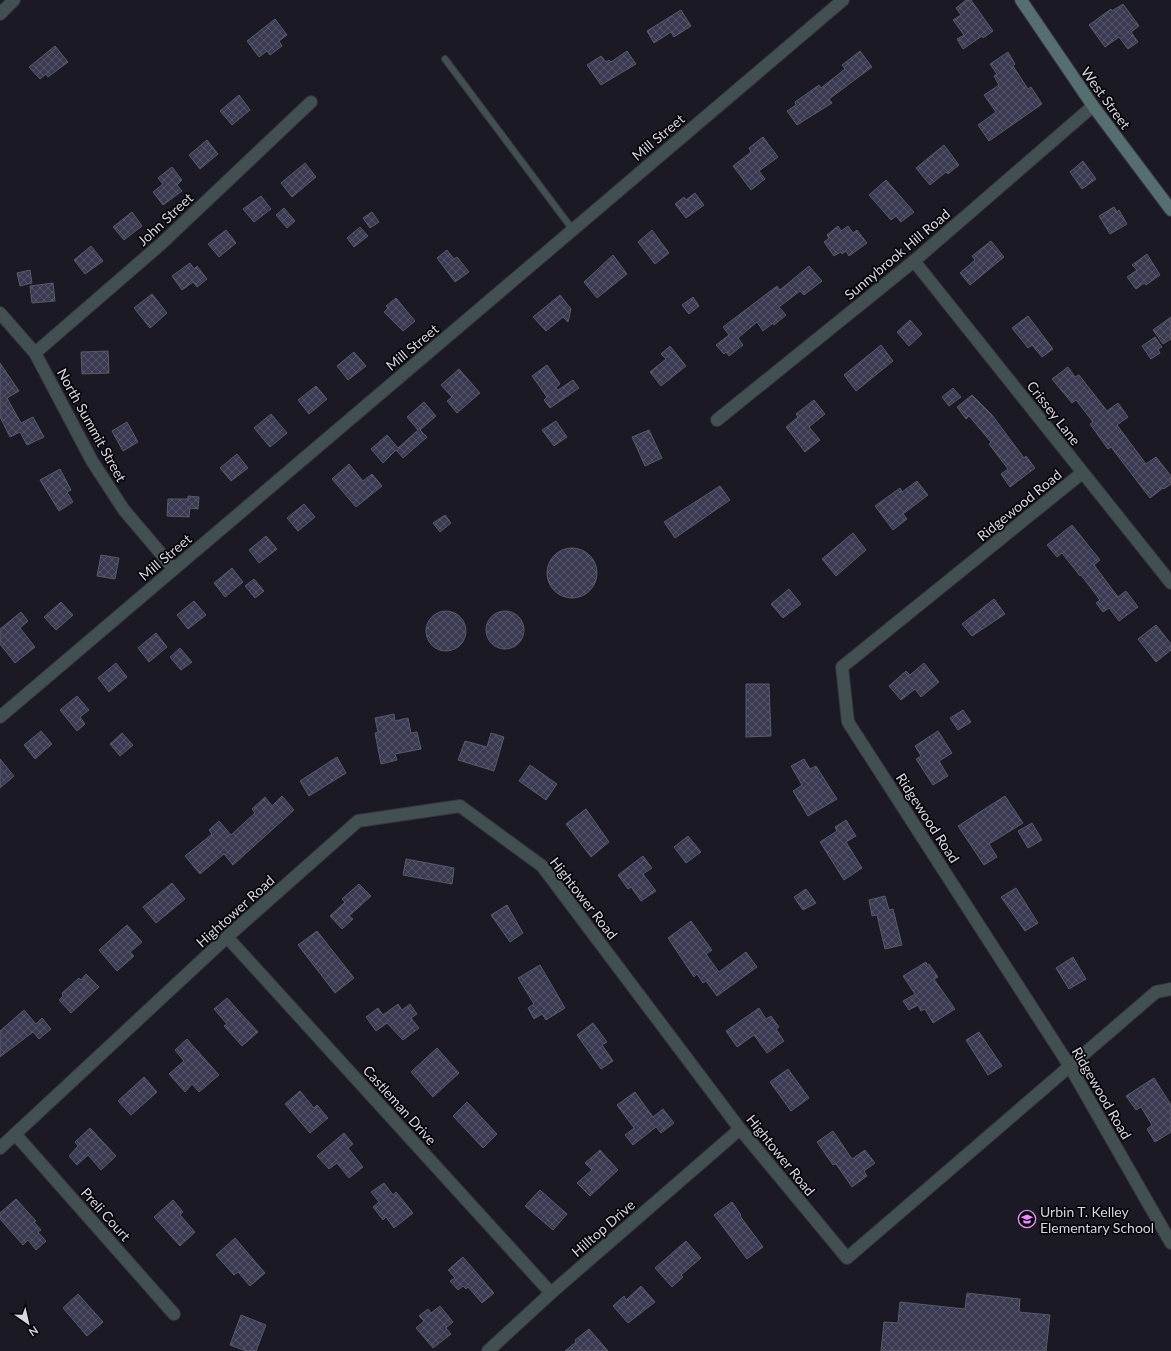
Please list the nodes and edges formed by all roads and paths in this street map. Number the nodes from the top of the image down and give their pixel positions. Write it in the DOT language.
graph roads {
  1 [pos="14,0"];
  2 [pos="843,0"];
  3 [pos="1021,0"];
  4 [pos="0,14"];
  5 [pos="445,59"];
  6 [pos="311,102"];
  7 [pos="1093,106"];
  8 [pos="1171,210"];
  9 [pos="573,230"];
  10 [pos="914,261"];
  11 [pos="0,313"];
  12 [pos="35,354"];
  13 [pos="717,420"];
  14 [pos="1082,473"];
  15 [pos="174,569"];
  16 [pos="1171,583"];
  17 [pos="0,717"];
  18 [pos="228,937"];
  19 [pos="1171,989"];
  20 [pos="1069,1065"];
  21 [pos="740,1129"];
  22 [pos="15,1134"];
  23 [pos="0,1148"];
  24 [pos="1171,1243"];
  25 [pos="551,1293"];
  26 [pos="174,1314"];
  27 [pos="488,1351"];
  1 -- 4 [label="street"];
  2 -- 9 [label="street, Mill Street"];
  3 -- 7 [label="main road, West Street"];
  5 -- 9 [label="lane"];
  6 -- 12 [label="street, John Street"];
  7 -- 8 [label="main road, West Street"];
  7 -- 10 [label="street, Sunnybrook Hill Road"];
  9 -- 15 [label="street, Mill Street"];
  10 -- 13 [label="street, Sunnybrook Hill Road"];
  10 -- 14 [label="street, Crissey Lane"];
  11 -- 12 [label="street, North Summit Street"];
  12 -- 15 [label="street, North Summit Street"];
  14 -- 16 [label="street, Crissey Lane"];
  14 -- 20 [label="street, Ridgewood Road"];
  15 -- 17 [label="street, Mill Street"];
  18 -- 21 [label="street, Hightower Road"];
  18 -- 22 [label="street, Hightower Road"];
  18 -- 25 [label="street, Castleman Drive"];
  19 -- 20 [label="street"];
  20 -- 21 [label="street, Hightower Road"];
  20 -- 24 [label="street, Ridgewood Road"];
  21 -- 25 [label="street, Hilltop Drive"];
  22 -- 23 [label="street, Hightower Road"];
  22 -- 26 [label="street, Preli Court"];
  25 -- 27 [label="street, Hilltop Drive"];
}
